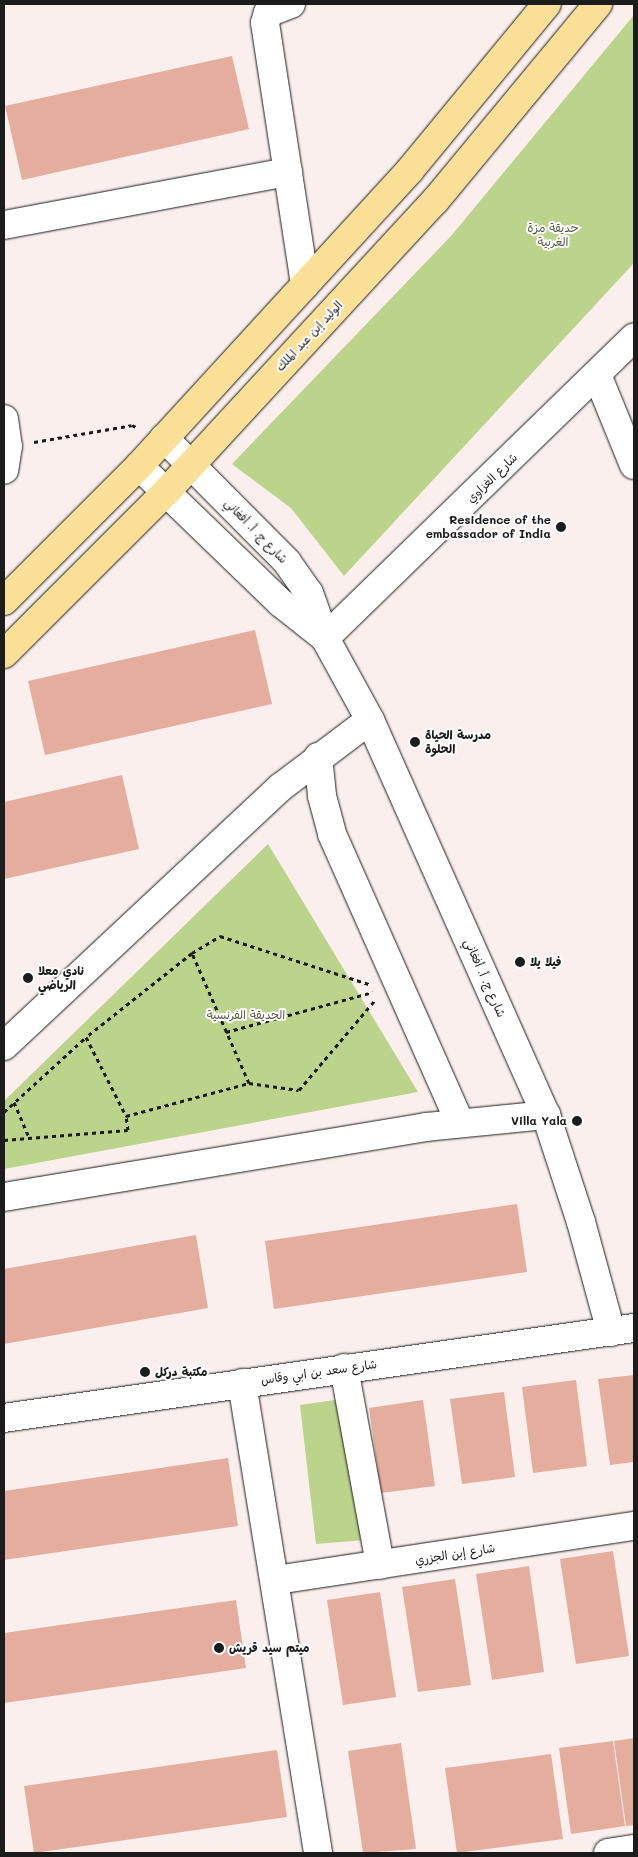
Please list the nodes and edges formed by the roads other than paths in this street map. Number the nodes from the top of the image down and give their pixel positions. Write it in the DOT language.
graph roads {
  1 [pos="291,4"];
  2 [pos="547,4"];
  3 [pos="598,4"];
  4 [pos="288,172"];
  5 [pos="4,226"];
  6 [pos="305,285"];
  7 [pos="634,337"];
  8 [pos="598,377"];
  9 [pos="4,419"];
  10 [pos="164,438"];
  11 [pos="6,458"];
  12 [pos="190,465"];
  13 [pos="634,465"];
  14 [pos="139,466"];
  15 [pos="166,491"];
  16 [pos="4,601"];
  17 [pos="325,638"];
  18 [pos="4,654"];
  19 [pos="370,720"];
  20 [pos="318,757"];
  21 [pos="4,1046"];
  22 [pos="546,1115"];
  23 [pos="460,1123"];
  24 [pos="4,1197"];
  25 [pos="622,1330"];
  26 [pos="344,1368"];
  27 [pos="242,1383"];
  28 [pos="4,1418"];
  29 [pos="634,1526"];
  30 [pos="380,1565"];
  31 [pos="276,1580"];
  32 [pos="634,1849"];
  33 [pos="315,1853"];
  34 [pos="608,1853"];
  1 -- 4 [label="street"];
  2 -- 6 [label="main road"];
  3 -- 12 [label="main road, الوليد إبن عبد الملك"];
  4 -- 5 [label="street"];
  4 -- 6 [label="street"];
  6 -- 10 [label="main road"];
  7 -- 8 [label="street, شارع الغزاوي"];
  8 -- 13 [label="street"];
  8 -- 17 [label="street, شارع الغزاوي"];
  9 -- 11 [label="street"];
  10 -- 12 [label="street, شارع ج. أ. أفغاني"];
  10 -- 14 [label="main road"];
  12 -- 15 [label="main road, الوليد إبن عبد الملك"];
  12 -- 17 [label="street, شارع ج. أ. أفغاني"];
  14 -- 15 [label="street, شارع ج. أ. أفغاني"];
  14 -- 16 [label="main road"];
  15 -- 17 [label="street, شارع ج. أ. أفغاني"];
  15 -- 18 [label="main road, الوليد إبن عبد الملك"];
  17 -- 19 [label="street, شارع ج. أ. أفغاني"];
  19 -- 20 [label="street"];
  19 -- 22 [label="street, شارع ج. أ. أفغاني"];
  20 -- 21 [label="street"];
  20 -- 23 [label="street"];
  22 -- 23 [label="street"];
  22 -- 25 [label="street, شارع ج. أ. أفغاني"];
  23 -- 24 [label="street"];
  25 -- 26 [label="street, شارع سعد بن ابي وقاس"];
  26 -- 27 [label="street, شارع سعد بن ابي وقاس"];
  26 -- 30 [label="street"];
  27 -- 28 [label="street, شارع سعد بن ابي وقاس"];
  27 -- 31 [label="street"];
  29 -- 30 [label="street, شارع إبن الجزري"];
  30 -- 31 [label="street, شارع إبن الجزري"];
  31 -- 33 [label="street"];
  32 -- 34 [label="street"];
}
